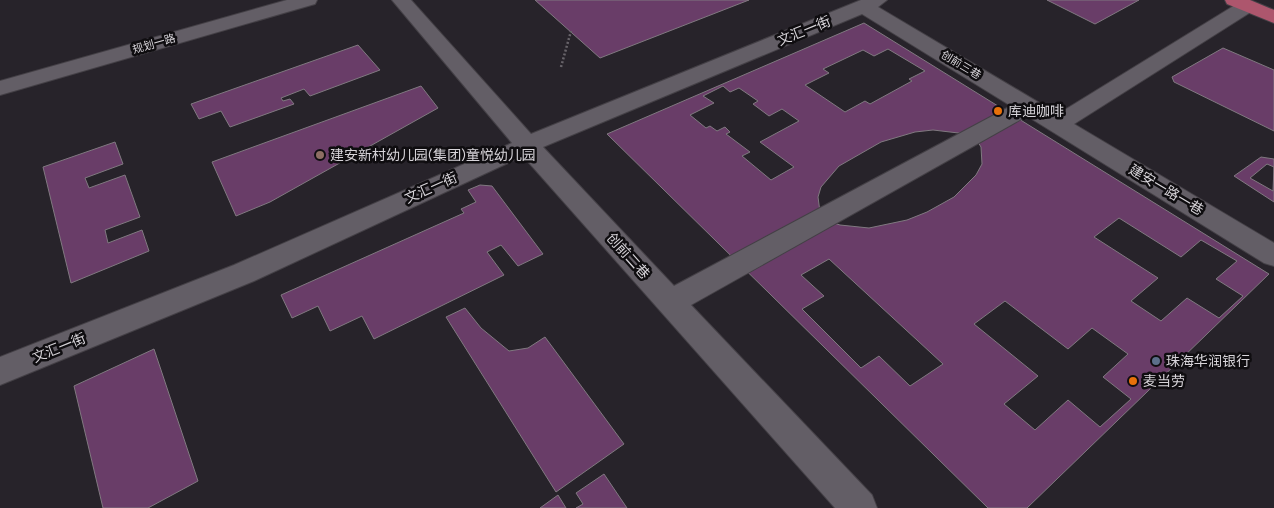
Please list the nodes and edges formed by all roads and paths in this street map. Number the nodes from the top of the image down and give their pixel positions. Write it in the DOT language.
graph roads {
  1 [pos="308,0"];
  2 [pos="401,0"];
  3 [pos="870,3"];
  4 [pos="1240,3"];
  5 [pos="1274,17"];
  6 [pos="571,32"];
  7 [pos="561,67"];
  8 [pos="0,88"];
  9 [pos="1028,106"];
  10 [pos="1058,124"];
  11 [pos="526,145"];
  12 [pos="1274,256"];
  13 [pos="671,302"];
  14 [pos="0,371"];
  15 [pos="859,508"];
  1 -- 8 [label="street, 规划一路"];
  2 -- 11 [label="street, 创前二巷"];
  3 -- 9 [label="street, 创前三巷"];
  3 -- 11 [label="street, 文汇一街"];
  4 -- 5 [label="main road"];
  4 -- 10 [label="street"];
  6 -- 7 [label="path"];
  9 -- 10 [label="street, 创前三巷"];
  9 -- 13 [label="street"];
  10 -- 12 [label="street, 建安一路一巷"];
  11 -- 13 [label="street, 创前二巷"];
  11 -- 14 [label="street, 文汇一街"];
  13 -- 15 [label="street, 创前二巷"];
}
